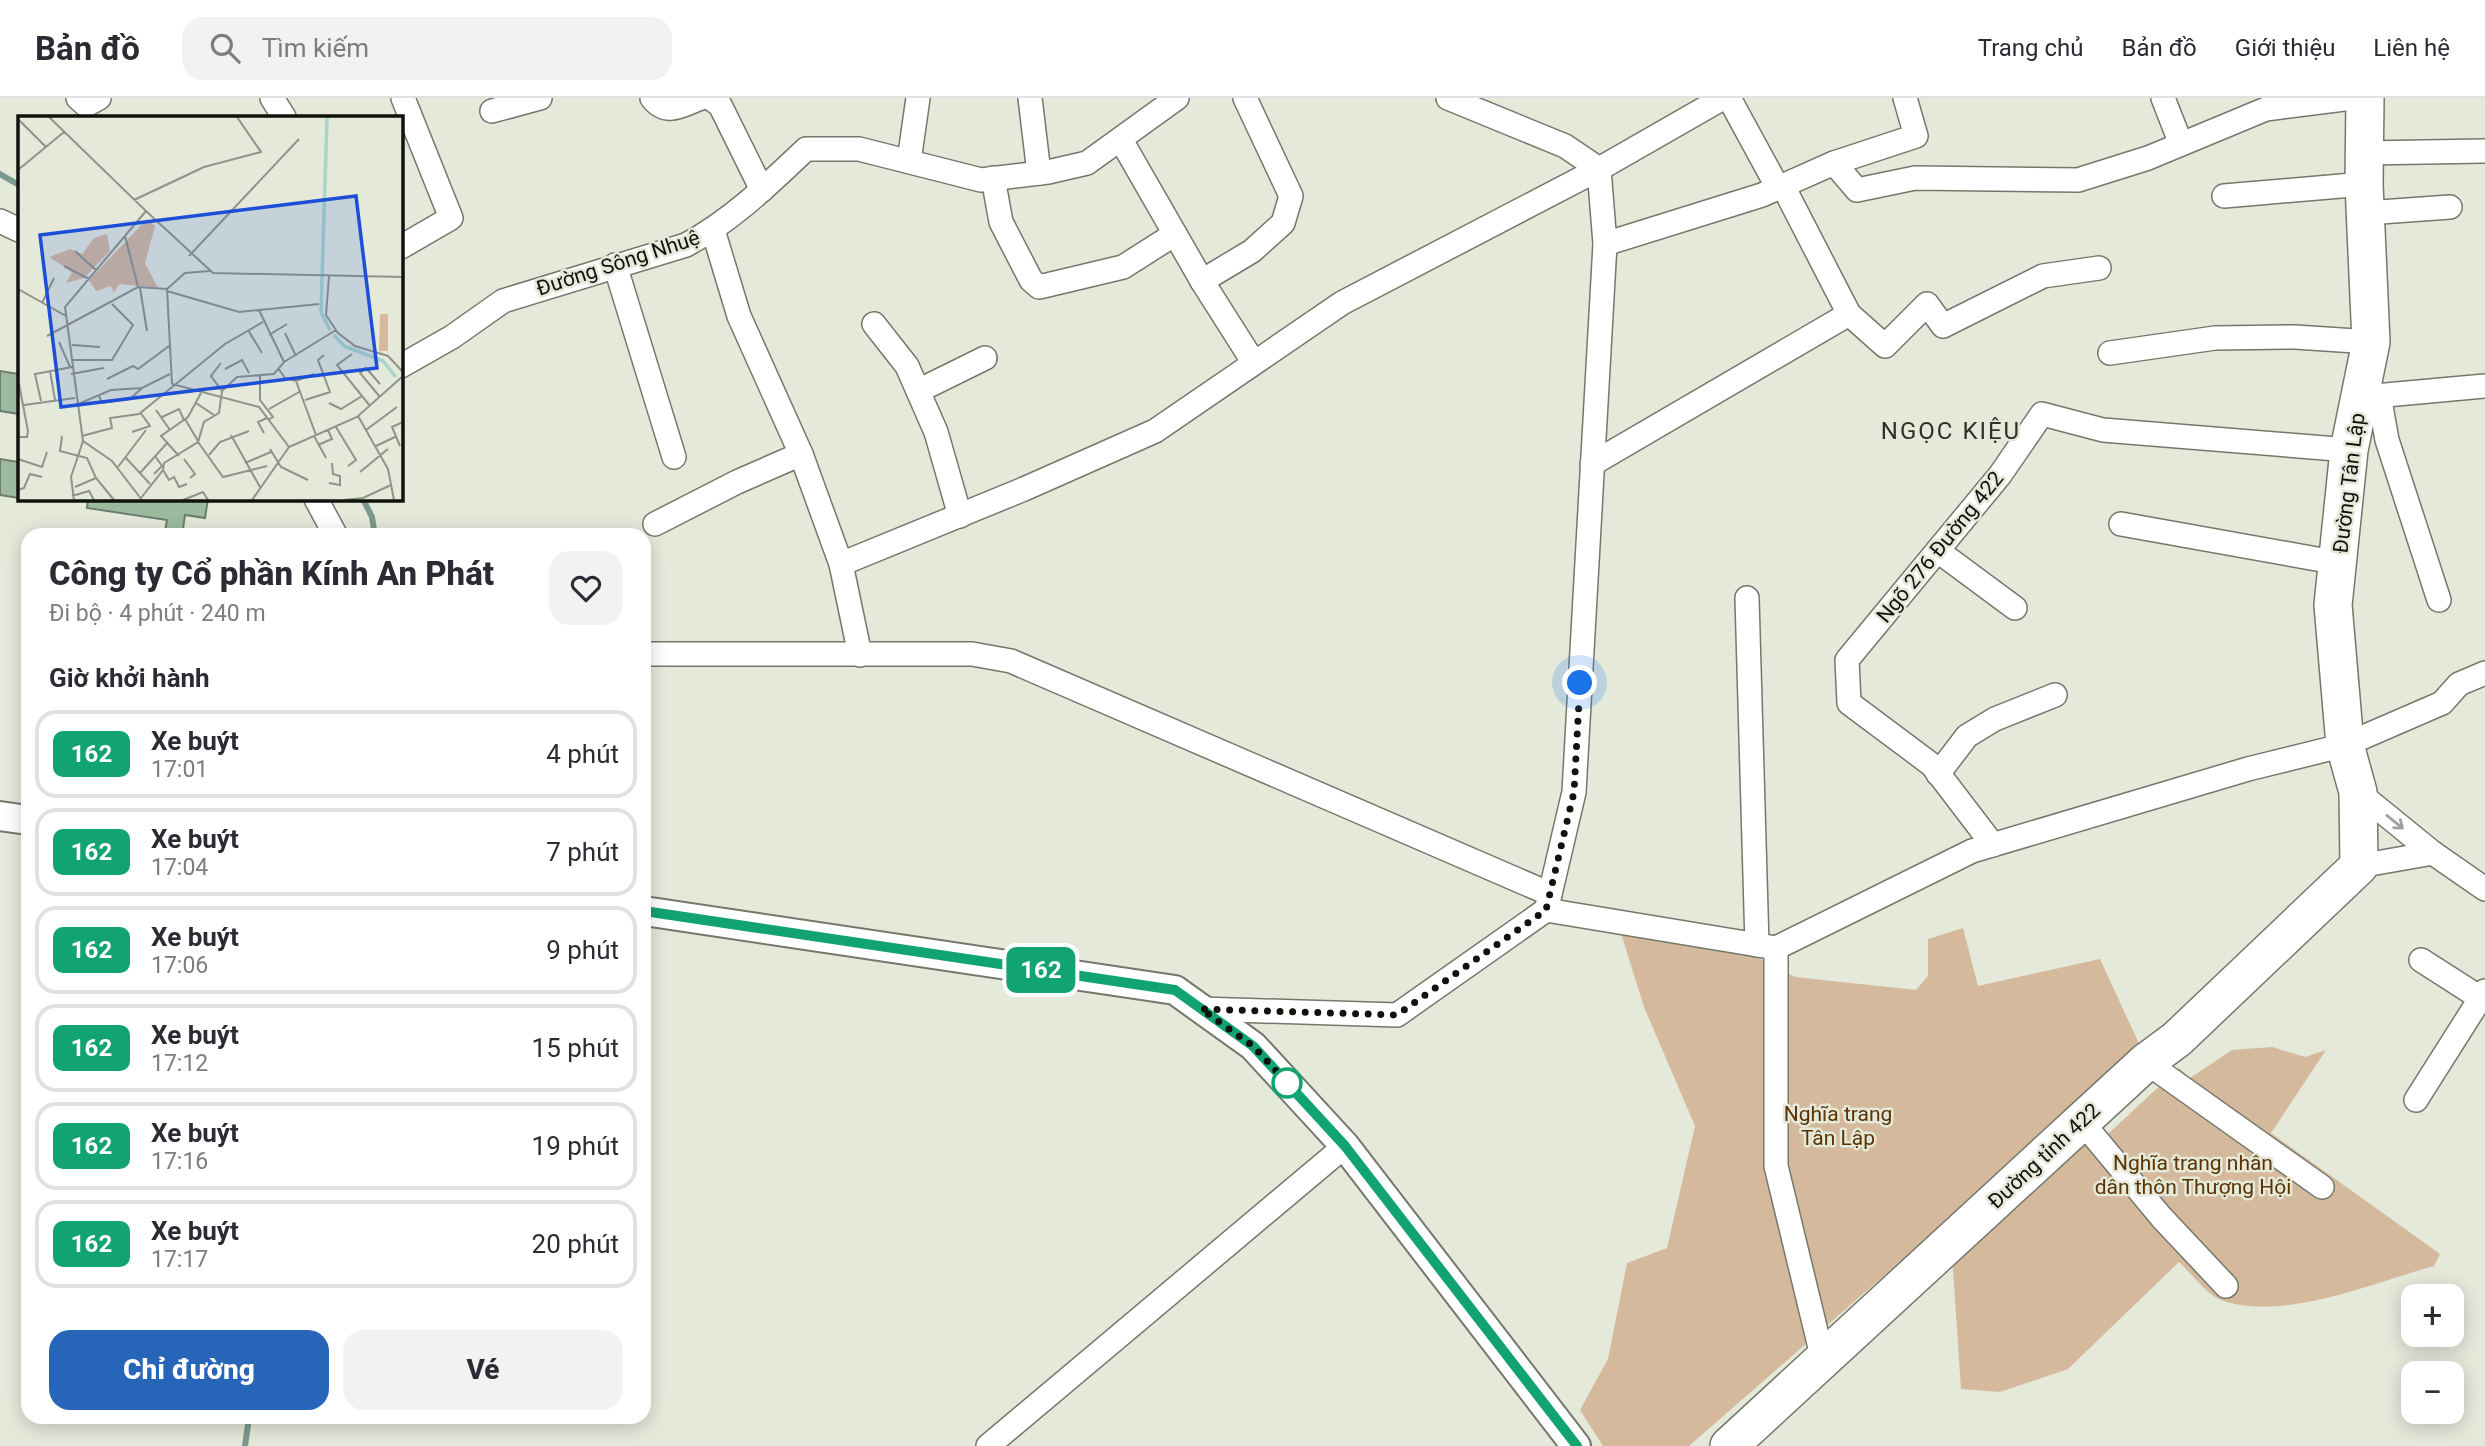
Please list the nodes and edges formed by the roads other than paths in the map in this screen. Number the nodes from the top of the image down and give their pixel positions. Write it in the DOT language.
graph roads {
  1 [pos="78,98"];
  2 [pos="99,98"];
  3 [pos="272,98"];
  4 [pos="403,98"];
  5 [pos="540,98"];
  6 [pos="652,98"];
  7 [pos="701,98"];
  8 [pos="709,98"];
  9 [pos="918,98"];
  10 [pos="1030,98"];
  11 [pos="1177,98"];
  12 [pos="1245,98"];
  13 [pos="1448,98"];
  14 [pos="1723,98"];
  15 [pos="1729,98"];
  16 [pos="1905,98"];
  17 [pos="2163,98"];
  18 [pos="2352,98"];
  19 [pos="2365,98"];
  20 [pos="492,111"];
  21 [pos="283,116"];
  22 [pos="1121,140"];
  23 [pos="2181,144"];
  24 [pos="2485,151"];
  25 [pos="909,161"];
  26 [pos="1834,163"];
  27 [pos="1599,169"];
  28 [pos="1039,173"];
  29 [pos="993,178"];
  30 [pos="2364,183"];
  31 [pos="1780,187"];
  32 [pos="762,190"];
  33 [pos="2224,196"];
  34 [pos="2450,207"];
  35 [pos="0,221"];
  36 [pos="18,230"];
  37 [pos="713,230"];
  38 [pos="1175,234"];
  39 [pos="1605,244"];
  40 [pos="402,246"];
  41 [pos="615,265"];
  42 [pos="2099,268"];
  43 [pos="1202,281"];
  44 [pos="1849,314"];
  45 [pos="874,324"];
  46 [pos="2371,342"];
  47 [pos="2110,353"];
  48 [pos="985,358"];
  49 [pos="1254,363"];
  50 [pos="402,365"];
  51 [pos="2485,386"];
  52 [pos="918,391"];
  53 [pos="2370,396"];
  54 [pos="2349,450"];
  55 [pos="801,454"];
  56 [pos="674,457"];
  57 [pos="1592,464"];
  58 [pos="317,500"];
  59 [pos="960,516"];
  60 [pos="655,524"];
  61 [pos="2121,524"];
  62 [pos="332,528"];
  63 [pos="1938,551"];
  64 [pos="2339,563"];
  65 [pos="841,564"];
  66 [pos="1747,598"];
  67 [pos="2439,600"];
  68 [pos="2015,608"];
  69 [pos="651,654"];
  70 [pos="860,655"];
  71 [pos="2485,673"];
  72 [pos="2055,695"];
  73 [pos="2345,745"];
  74 [pos="1938,774"];
  75 [pos="2358,792"];
  76 [pos="0,816"];
  77 [pos="21,819"];
  78 [pos="1993,845"];
  79 [pos="2433,853"];
  80 [pos="2359,866"];
  81 [pos="2485,889"];
  82 [pos="1548,902"];
  83 [pos="651,912"];
  84 [pos="1767,946"];
  85 [pos="2421,960"];
  86 [pos="2484,997"];
  87 [pos="1201,1009"];
  88 [pos="2146,1062"];
  89 [pos="2416,1100"];
  90 [pos="2082,1122"];
  91 [pos="1345,1146"];
  92 [pos="2322,1187"];
  93 [pos="2226,1286"];
  94 [pos="1823,1360"];
  95 [pos="988,1446"];
  96 [pos="1577,1446"];
  97 [pos="1729,1446"];
  1 -- 2 [label="street"];
  3 -- 21 [label="street"];
  4 -- 40 [label="street"];
  5 -- 20 [label="street"];
  6 -- 7 [label="street"];
  8 -- 32 [label="street"];
  9 -- 25 [label="street"];
  10 -- 28 [label="street"];
  11 -- 22 [label="street, Đường Sông Nhuệ"];
  12 -- 43 [label="street"];
  13 -- 27 [label="street"];
  14 -- 27 [label="street"];
  15 -- 31 [label="street"];
  16 -- 26 [label="street"];
  17 -- 23 [label="street"];
  18 -- 23 [label="street"];
  19 -- 30 [label="main road, Đường Tân Lập"];
  22 -- 28 [label="street, Đường Sông Nhuệ"];
  22 -- 38 [label="street"];
  23 -- 26 [label="street"];
  24 -- 30 [label="street"];
  25 -- 29 [label="street, Đường Sông Nhuệ"];
  25 -- 32 [label="street, Đường Sông Nhuệ"];
  26 -- 31 [label="street"];
  27 -- 39 [label="street"];
  27 -- 49 [label="street"];
  28 -- 29 [label="street, Đường Sông Nhuệ"];
  29 -- 38 [label="street"];
  30 -- 33 [label="street"];
  30 -- 34 [label="street"];
  30 -- 46 [label="main road, Đường Tân Lập"];
  31 -- 39 [label="street"];
  31 -- 44 [label="street"];
  32 -- 37 [label="street, Đường Sông Nhuệ"];
  35 -- 36 [label="street"];
  37 -- 41 [label="street, Đường Sông Nhuệ"];
  37 -- 55 [label="street"];
  38 -- 43 [label="street"];
  39 -- 57 [label="street"];
  41 -- 50 [label="street, Đường Sông Nhuệ"];
  41 -- 56 [label="street"];
  42 -- 44 [label="street"];
  43 -- 49 [label="street"];
  44 -- 57 [label="street"];
  45 -- 52 [label="street"];
  46 -- 47 [label="street"];
  46 -- 53 [label="main road, Đường Tân Lập"];
  48 -- 52 [label="street"];
  49 -- 59 [label="street"];
  51 -- 53 [label="street"];
  52 -- 59 [label="street"];
  53 -- 54 [label="main road, Đường Tân Lập"];
  53 -- 67 [label="street"];
  54 -- 63 [label="street, Ngõ 276 Đường 422"];
  54 -- 64 [label="main road, Đường Tân Lập"];
  55 -- 60 [label="street"];
  55 -- 65 [label="street"];
  57 -- 82 [label="street"];
  58 -- 62 [label="street"];
  59 -- 65 [label="street"];
  61 -- 64 [label="street"];
  63 -- 68 [label="street"];
  63 -- 74 [label="street, Ngõ 276 Đường 422"];
  64 -- 73 [label="main road, Đường Tân Lập"];
  65 -- 70 [label="street"];
  66 -- 84 [label="street"];
  69 -- 70 [label="street"];
  70 -- 82 [label="street"];
  71 -- 73 [label="street"];
  72 -- 74 [label="street"];
  73 -- 75 [label="main road, Đường Tân Lập"];
  73 -- 78 [label="street"];
  74 -- 78 [label="street, Ngõ 276 Đường 422"];
  75 -- 79 [label="street, one-way"];
  75 -- 80 [label="main road, Đường Tân Lập"];
  76 -- 77 [label="street"];
  78 -- 84 [label="street"];
  79 -- 80 [label="street"];
  79 -- 81 [label="street"];
  80 -- 88 [label="main road, Đường tỉnh 422"];
  82 -- 84 [label="street"];
  82 -- 87 [label="street"];
  83 -- 87 [label="street"];
  84 -- 94 [label="street"];
  85 -- 86 [label="street"];
  86 -- 89 [label="street"];
  87 -- 91 [label="street"];
  88 -- 90 [label="main road, Đường tỉnh 422"];
  88 -- 92 [label="street"];
  90 -- 93 [label="street"];
  90 -- 94 [label="main road, Đường tỉnh 422"];
  91 -- 95 [label="street"];
  91 -- 96 [label="street"];
  94 -- 97 [label="main road, Đường tỉnh 422"];
}
